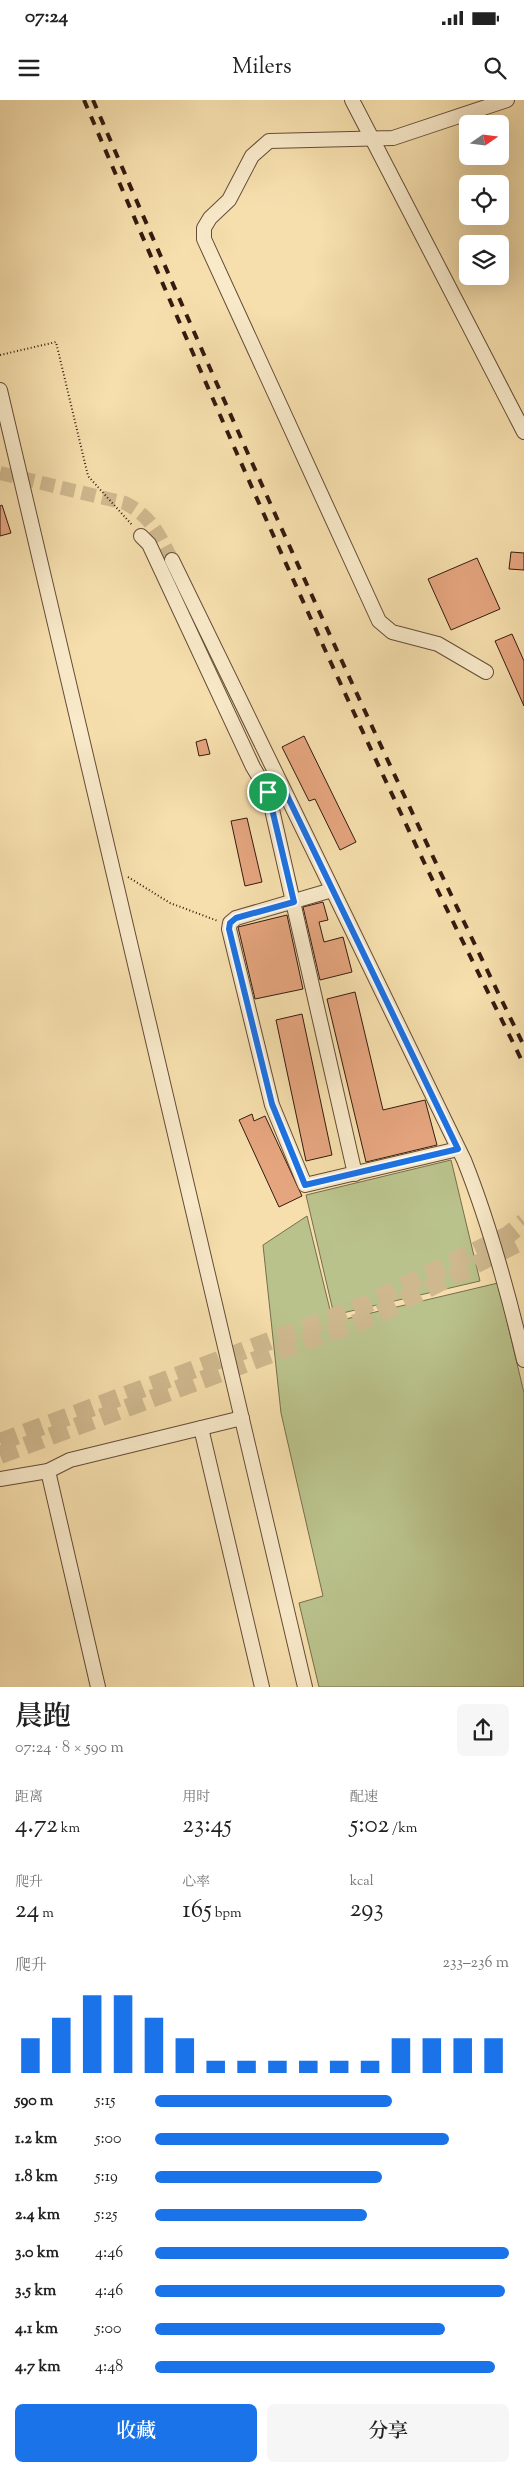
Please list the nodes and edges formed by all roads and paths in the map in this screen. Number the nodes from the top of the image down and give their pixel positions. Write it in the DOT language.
graph roads {
  1 [pos="352,100"];
  2 [pos="506,100"];
  3 [pos="371,138"];
  4 [pos="0,355"];
  5 [pos="0,390"];
  6 [pos="524,432"];
  7 [pos="5,433"];
  8 [pos="141,536"];
  9 [pos="172,560"];
  10 [pos="486,672"];
  11 [pos="282,785"];
  12 [pos="268,792"];
  13 [pos="113,870"];
  14 [pos="332,890"];
  15 [pos="294,902"];
  16 [pos="230,923"];
  17 [pos="458,1149"];
  18 [pos="355,1174"];
  19 [pos="524,1360"];
  20 [pos="242,1418"];
  21 [pos="201,1428"];
  22 [pos="48,1471"];
  23 [pos="0,1479"];
  24 [pos="98,1687"];
  25 [pos="262,1687"];
  26 [pos="305,1687"];
  1 -- 3 [label="street"];
  2 -- 3 [label="street"];
  3 -- 6 [label="street"];
  3 -- 10 [label="street"];
  4 -- 8 [label="path"];
  5 -- 7 [label="street"];
  7 -- 13 [label="street"];
  8 -- 12 [label="street"];
  9 -- 11 [label="street"];
  11 -- 12 [label="street"];
  11 -- 14 [label="street"];
  12 -- 15 [label="street"];
  13 -- 16 [label="path"];
  13 -- 20 [label="street"];
  14 -- 15 [label="street"];
  14 -- 17 [label="street"];
  15 -- 16 [label="street"];
  15 -- 18 [label="street"];
  16 -- 18 [label="street"];
  17 -- 18 [label="street"];
  17 -- 19 [label="street"];
  20 -- 21 [label="street"];
  20 -- 26 [label="street"];
  21 -- 22 [label="street"];
  21 -- 25 [label="street"];
  22 -- 23 [label="street"];
  22 -- 24 [label="street"];
}
